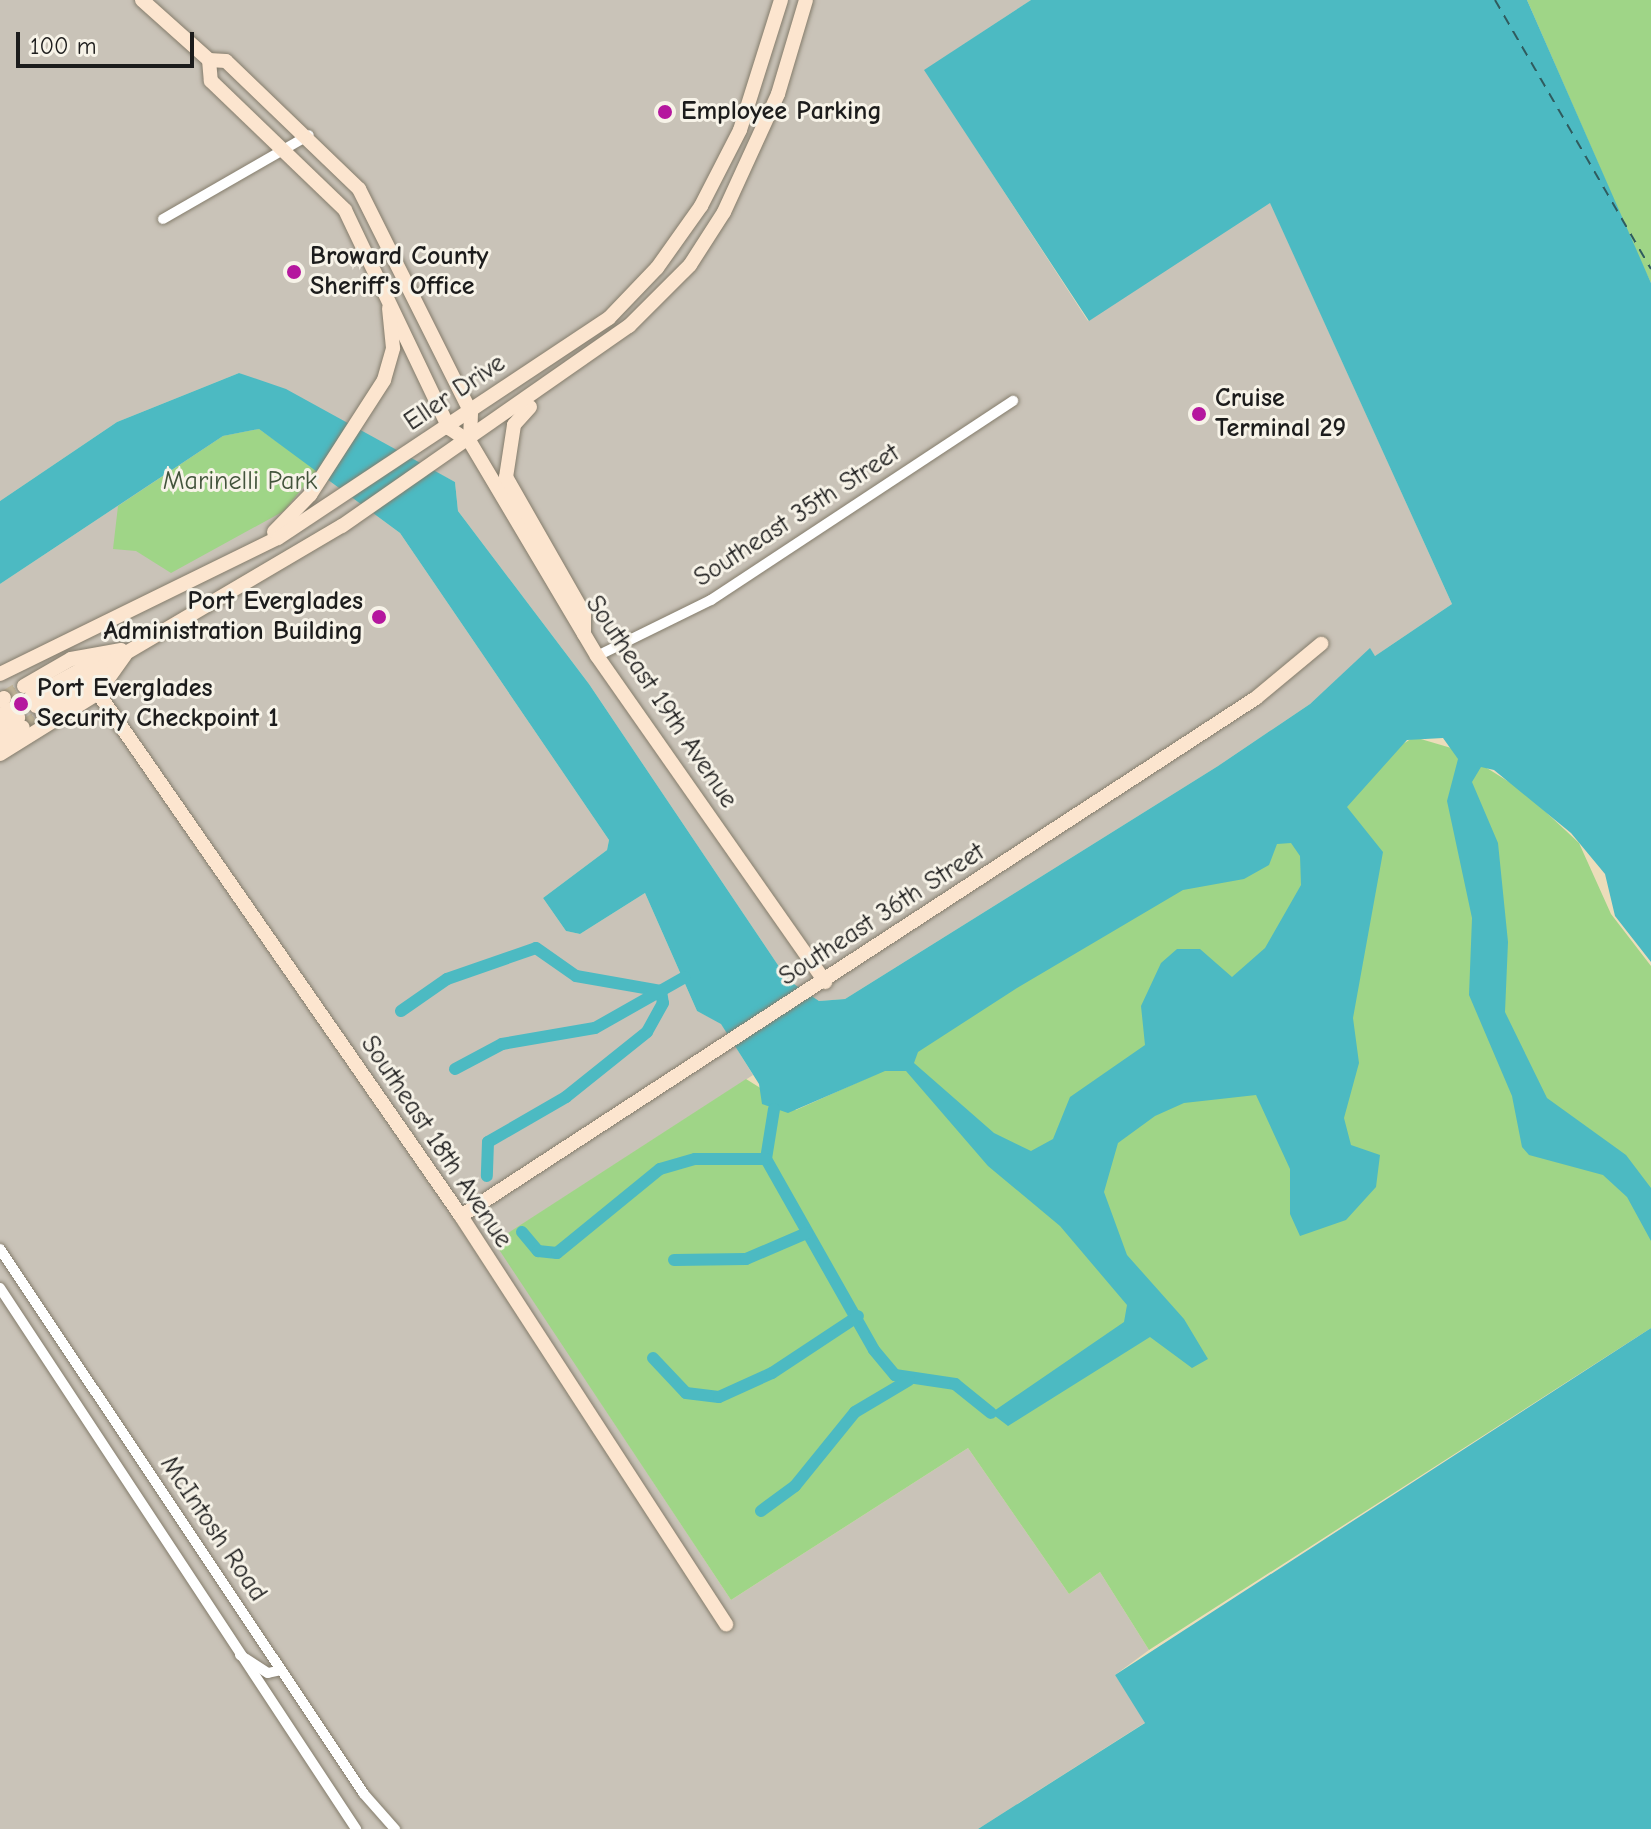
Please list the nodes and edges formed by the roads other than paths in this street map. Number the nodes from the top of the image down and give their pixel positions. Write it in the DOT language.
graph roads {
  1 [pos="142,0"];
  2 [pos="781,0"];
  3 [pos="806,0"];
  4 [pos="209,60"];
  5 [pos="309,135"];
  6 [pos="285,148"];
  7 [pos="163,219"];
  8 [pos="384,280"];
  9 [pos="580,363"];
  10 [pos="1013,401"];
  11 [pos="471,413"];
  12 [pos="449,428"];
  13 [pos="470,442"];
  14 [pos="249,554"];
  15 [pos="244,586"];
  16 [pos="584,634"];
  17 [pos="59,640"];
  18 [pos="1321,644"];
  19 [pos="129,649"];
  20 [pos="597,656"];
  21 [pos="71,659"];
  22 [pos="0,674"];
  23 [pos="98,693"];
  24 [pos="9,712"];
  25 [pos="0,730"];
  26 [pos="0,742"];
  27 [pos="0,754"];
  28 [pos="825,982"];
  29 [pos="461,1216"];
  30 [pos="0,1249"];
  31 [pos="0,1288"];
  32 [pos="726,1624"];
  33 [pos="235,1652"];
  34 [pos="281,1670"];
  35 [pos="356,1829"];
  36 [pos="395,1829"];
  1 -- 4 [label="street"];
  2 -- 11 [label="street, Eller Drive"];
  3 -- 9 [label="street, Eller Drive"];
  4 -- 5 [label="street"];
  4 -- 6 [label="street"];
  5 -- 6 [label="street"];
  5 -- 11 [label="street"];
  6 -- 7 [label="street"];
  6 -- 8 [label="street"];
  8 -- 12 [label="street"];
  8 -- 14 [label="street"];
  9 -- 13 [label="street, Eller Drive"];
  9 -- 16 [label="street"];
  10 -- 20 [label="street, Southeast 35th Street"];
  11 -- 12 [label="street, Eller Drive"];
  11 -- 13 [label="street"];
  12 -- 13 [label="street, Southeast 19th Avenue"];
  12 -- 14 [label="street, Eller Drive"];
  13 -- 15 [label="street, Eller Drive"];
  13 -- 16 [label="street, Southeast 19th Avenue"];
  14 -- 15 [label="street"];
  14 -- 17 [label="street, Eller Drive"];
  15 -- 19 [label="street, Eller Drive"];
  16 -- 20 [label="street, Southeast 19th Avenue"];
  17 -- 21 [label="street"];
  17 -- 22 [label="street, Eller Drive"];
  18 -- 28 [label="street, Southeast 36th Street"];
  19 -- 21 [label="street, Eller Drive"];
  19 -- 21 [label="street, Eller Drive"];
  19 -- 23 [label="street, Eller Drive"];
  20 -- 28 [label="street, Southeast 19th Avenue"];
  23 -- 27 [label="street, Eller Drive"];
  23 -- 29 [label="street, Southeast 18th Avenue"];
  24 -- 25 [label="street"];
  24 -- 26 [label="street"];
  28 -- 29 [label="street, Southeast 36th Street"];
  29 -- 32 [label="street, Southeast 18th Avenue"];
  30 -- 34 [label="street, McIntosh Road"];
  31 -- 33 [label="street, McIntosh Road"];
  33 -- 34 [label="street"];
  33 -- 35 [label="street, McIntosh Road"];
  34 -- 36 [label="street, McIntosh Road"];
}
